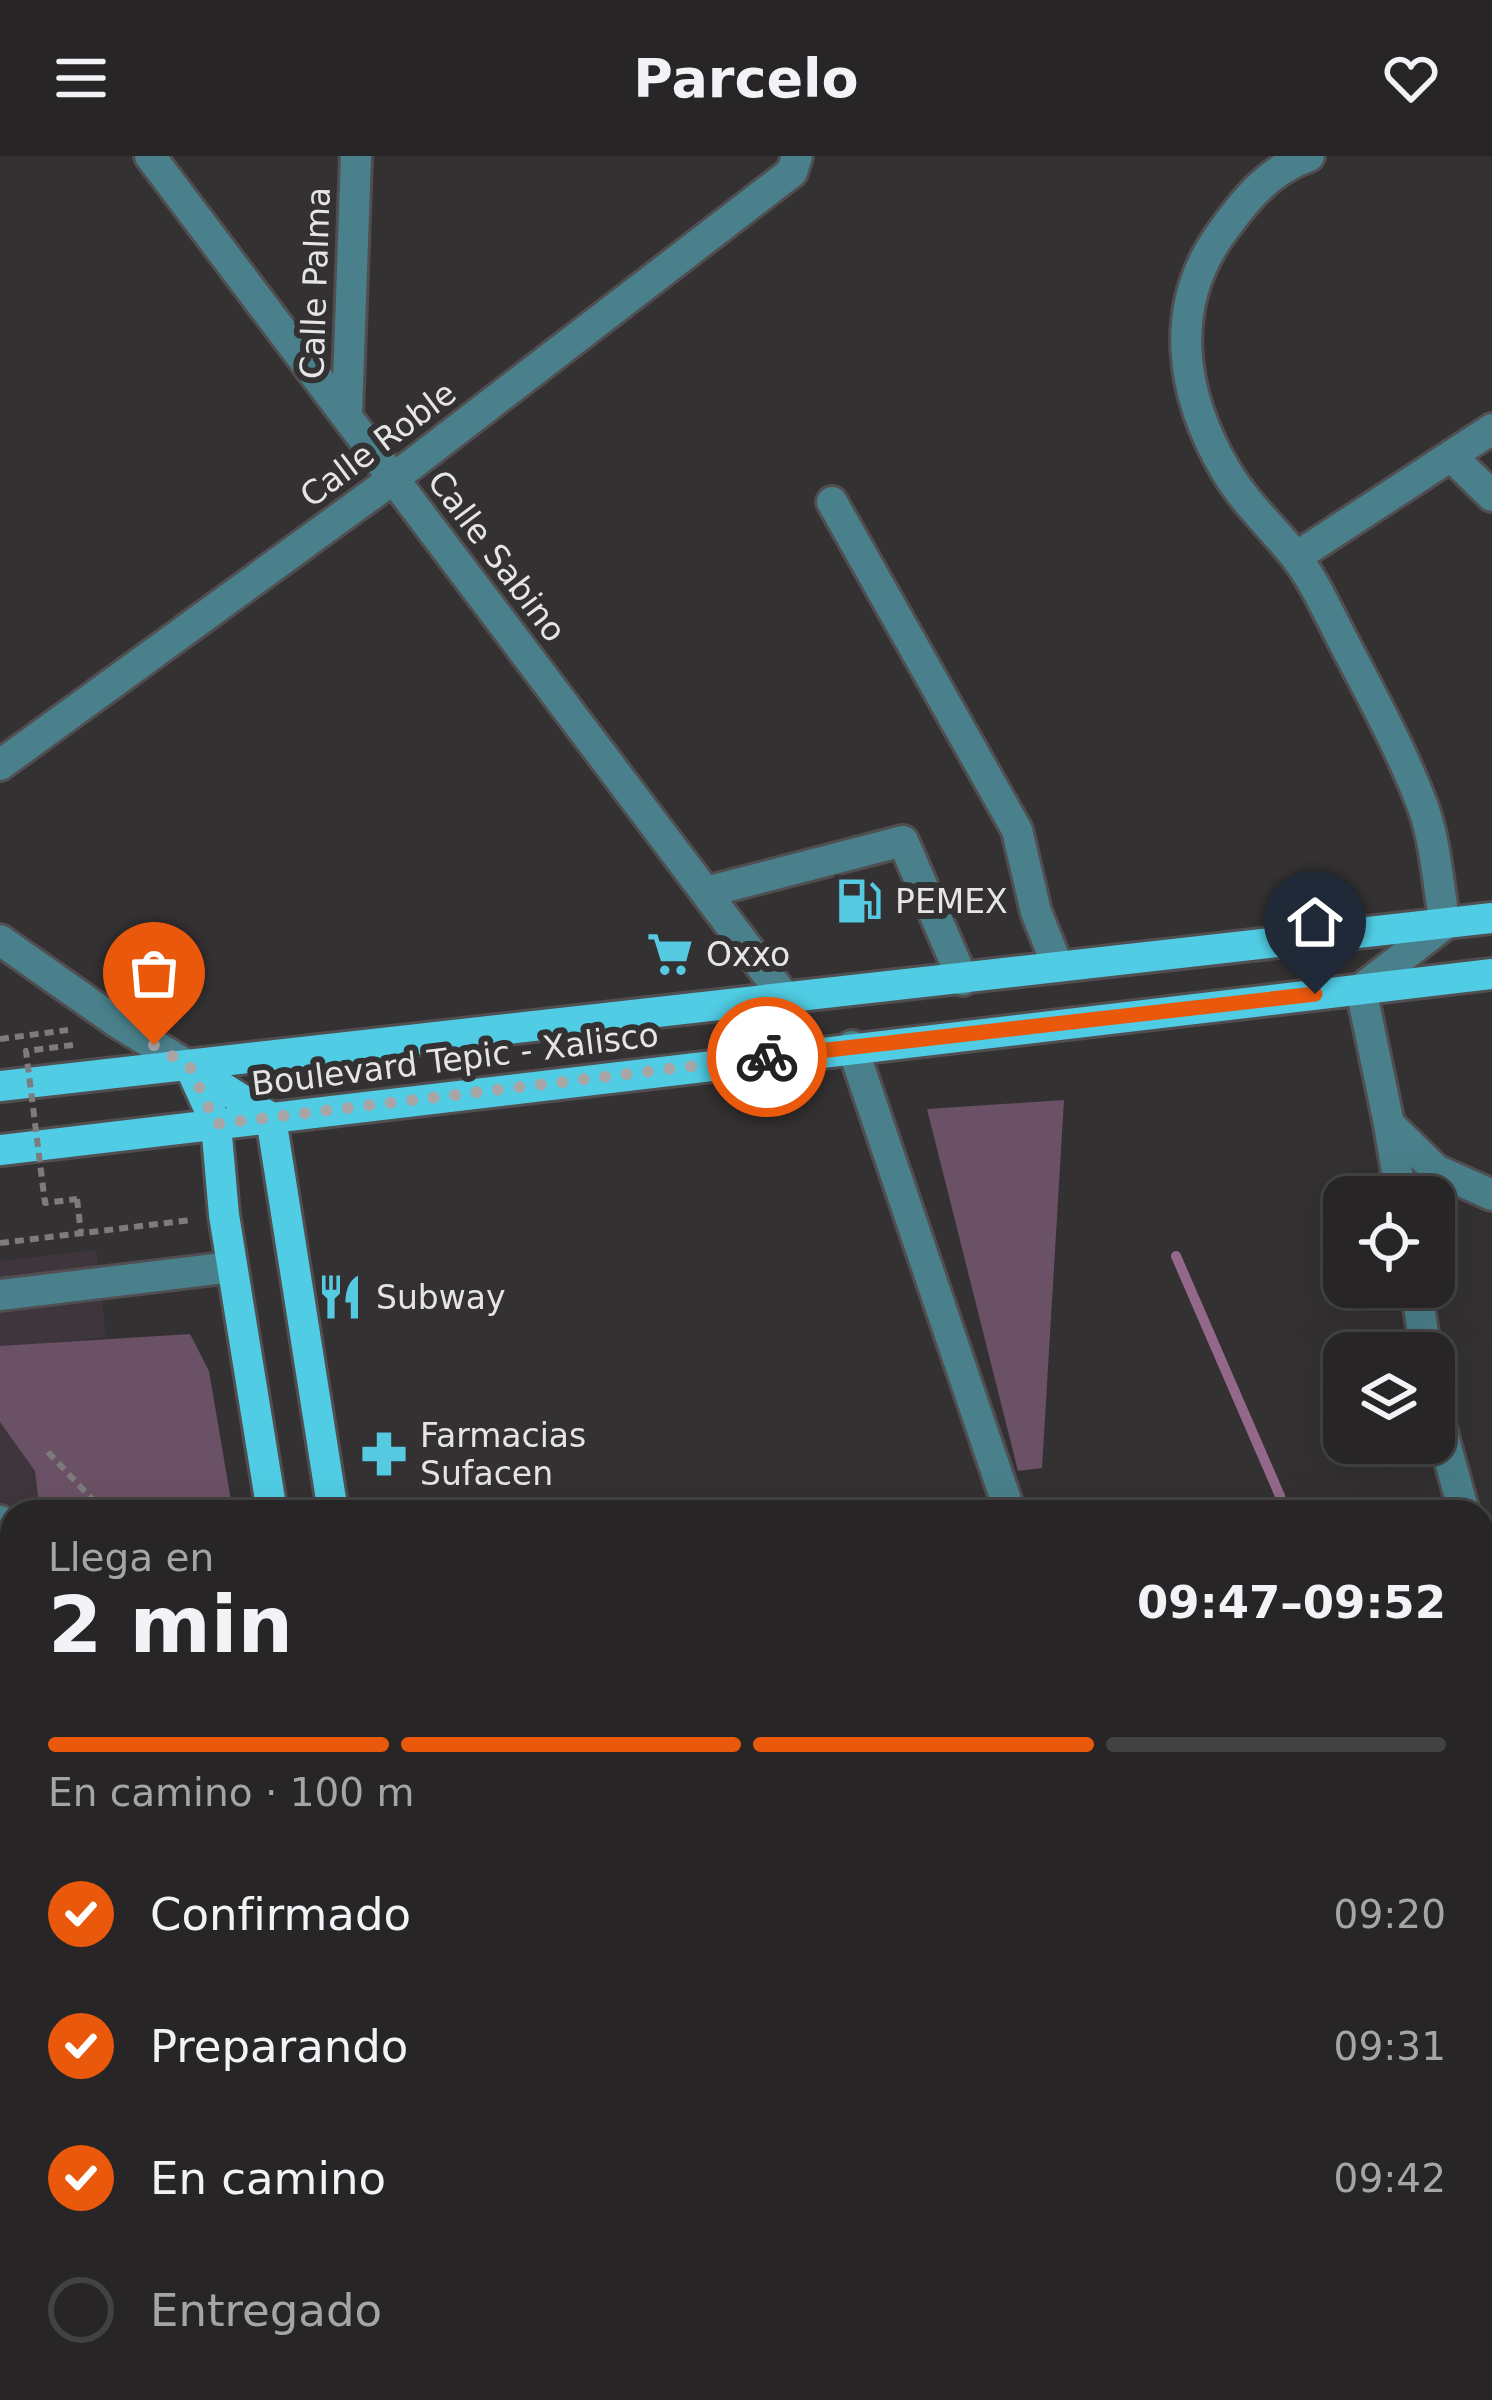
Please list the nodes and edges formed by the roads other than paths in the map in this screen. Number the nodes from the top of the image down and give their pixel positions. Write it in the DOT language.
graph roads {
  1 [pos="150,156"];
  2 [pos="356,156"];
  3 [pos="1309,156"];
  4 [pos="795,164"];
  5 [pos="346,413"];
  6 [pos="1492,430"];
  7 [pos="1451,456"];
  8 [pos="393,479"];
  9 [pos="1492,496"];
  10 [pos="832,502"];
  11 [pos="1296,557"];
  12 [pos="0,765"];
  13 [pos="706,892"];
  14 [pos="1492,918"];
  15 [pos="1445,924"];
  16 [pos="0,940"];
  17 [pos="1058,967"];
  18 [pos="1492,974"];
  19 [pos="963,980"];
  20 [pos="1361,988"];
  21 [pos="786,999"];
  22 [pos="852,1046"];
  23 [pos="190,1067"];
  24 [pos="0,1086"];
  25 [pos="271,1118"];
  26 [pos="216,1124"];
  27 [pos="1389,1124"];
  28 [pos="0,1150"];
  29 [pos="1398,1176"];
  30 [pos="1492,1195"];
  31 [pos="232,1268"];
  32 [pos="0,1295"];
  33 [pos="1451,1464"];
  34 [pos="270,1500"];
  35 [pos="331,1500"];
  36 [pos="1006,1500"];
  37 [pos="1461,1500"];
  1 -- 5 [label="street, Calle Sabino"];
  2 -- 5 [label="street, Calle Palma"];
  3 -- 11 [label="street"];
  4 -- 8 [label="street, Calle Roble"];
  5 -- 8 [label="street, Calle Sabino"];
  6 -- 7 [label="street"];
  7 -- 9 [label="street"];
  7 -- 11 [label="street"];
  8 -- 12 [label="street, Calle Roble"];
  8 -- 13 [label="street, Calle Sabino"];
  10 -- 17 [label="street"];
  11 -- 15 [label="street"];
  13 -- 19 [label="street"];
  13 -- 21 [label="street, Calle Sabino"];
  14 -- 15 [label="main road, Boulevard Tepic - Xalisco"];
  15 -- 17 [label="main road, Boulevard Tepic - Xalisco"];
  15 -- 20 [label="street"];
  16 -- 23 [label="street"];
  17 -- 19 [label="main road, Boulevard Tepic - Xalisco"];
  18 -- 20 [label="main road, Boulevard Tepic - Xalisco"];
  19 -- 21 [label="main road, Boulevard Tepic - Xalisco"];
  20 -- 22 [label="main road, Boulevard Tepic - Xalisco"];
  20 -- 27 [label="street"];
  21 -- 23 [label="main road, Boulevard Tepic - Xalisco"];
  22 -- 25 [label="main road, Boulevard Tepic - Xalisco"];
  22 -- 36 [label="street"];
  23 -- 24 [label="main road, Boulevard Tepic - Xalisco"];
  23 -- 25 [label="main road"];
  23 -- 26 [label="main road"];
  25 -- 26 [label="main road, Boulevard Tepic - Xalisco"];
  25 -- 35 [label="main road"];
  26 -- 28 [label="main road, Boulevard Tepic - Xalisco"];
  26 -- 31 [label="main road"];
  27 -- 29 [label="street"];
  27 -- 30 [label="street"];
  31 -- 32 [label="street"];
  31 -- 34 [label="main road"];
  33 -- 37 [label="street"];
}
